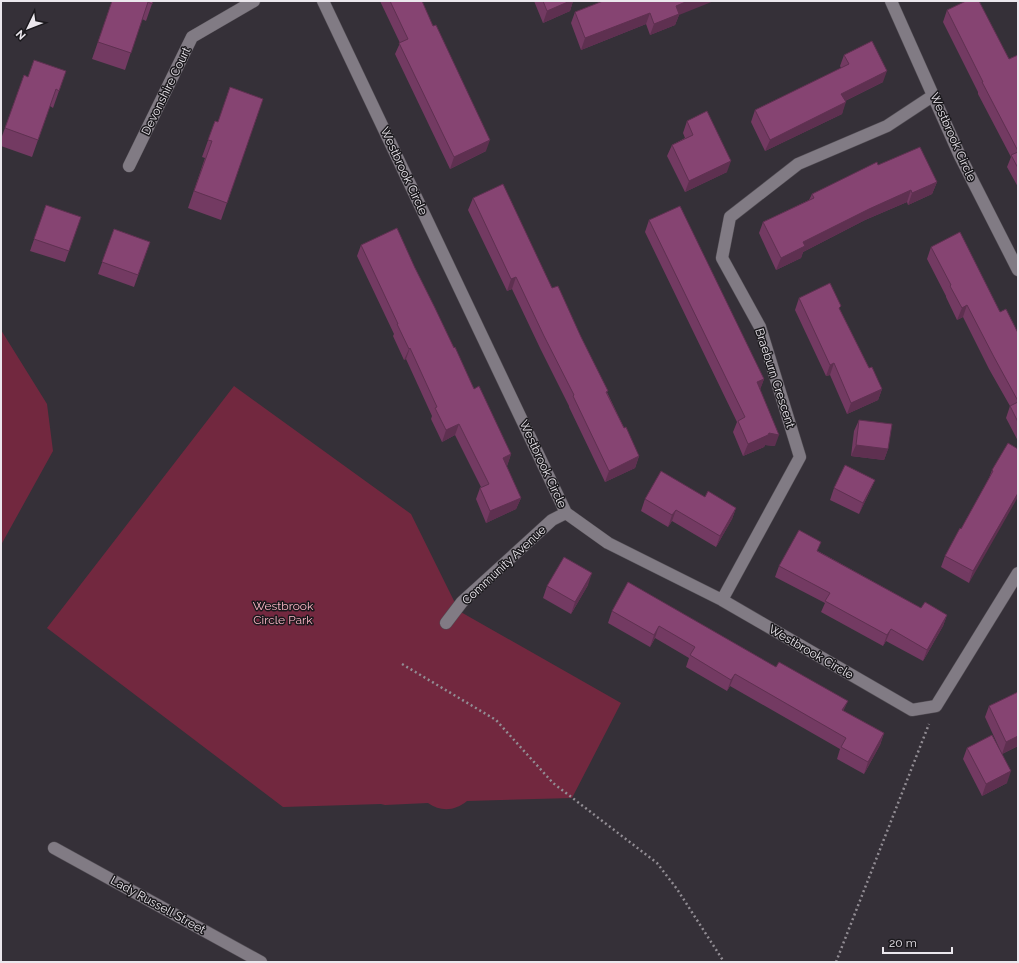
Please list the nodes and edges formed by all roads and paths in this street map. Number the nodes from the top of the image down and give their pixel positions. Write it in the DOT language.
graph roads {
  1 [pos="254,1"];
  2 [pos="324,1"];
  3 [pos="891,1"];
  4 [pos="934,94"];
  5 [pos="129,166"];
  6 [pos="1018,270"];
  7 [pos="566,513"];
  8 [pos="1018,573"];
  9 [pos="722,600"];
  10 [pos="446,623"];
  11 [pos="402,664"];
  12 [pos="936,706"];
  13 [pos="54,848"];
  14 [pos="261,962"];
  15 [pos="724,962"];
  16 [pos="836,962"];
  1 -- 5 [label="street, Devonshire Court"];
  2 -- 7 [label="street, Westbrook Circle"];
  3 -- 4 [label="street, Westbrook Circle"];
  4 -- 6 [label="street, Westbrook Circle"];
  4 -- 9 [label="street, Braeburn Crescent"];
  7 -- 9 [label="street, Westbrook Circle"];
  7 -- 10 [label="street, Community Avenue"];
  8 -- 12 [label="street"];
  9 -- 12 [label="street, Westbrook Circle"];
  11 -- 15 [label="path"];
  12 -- 16 [label="path"];
  13 -- 14 [label="street, Lady Russell Street"];
}
